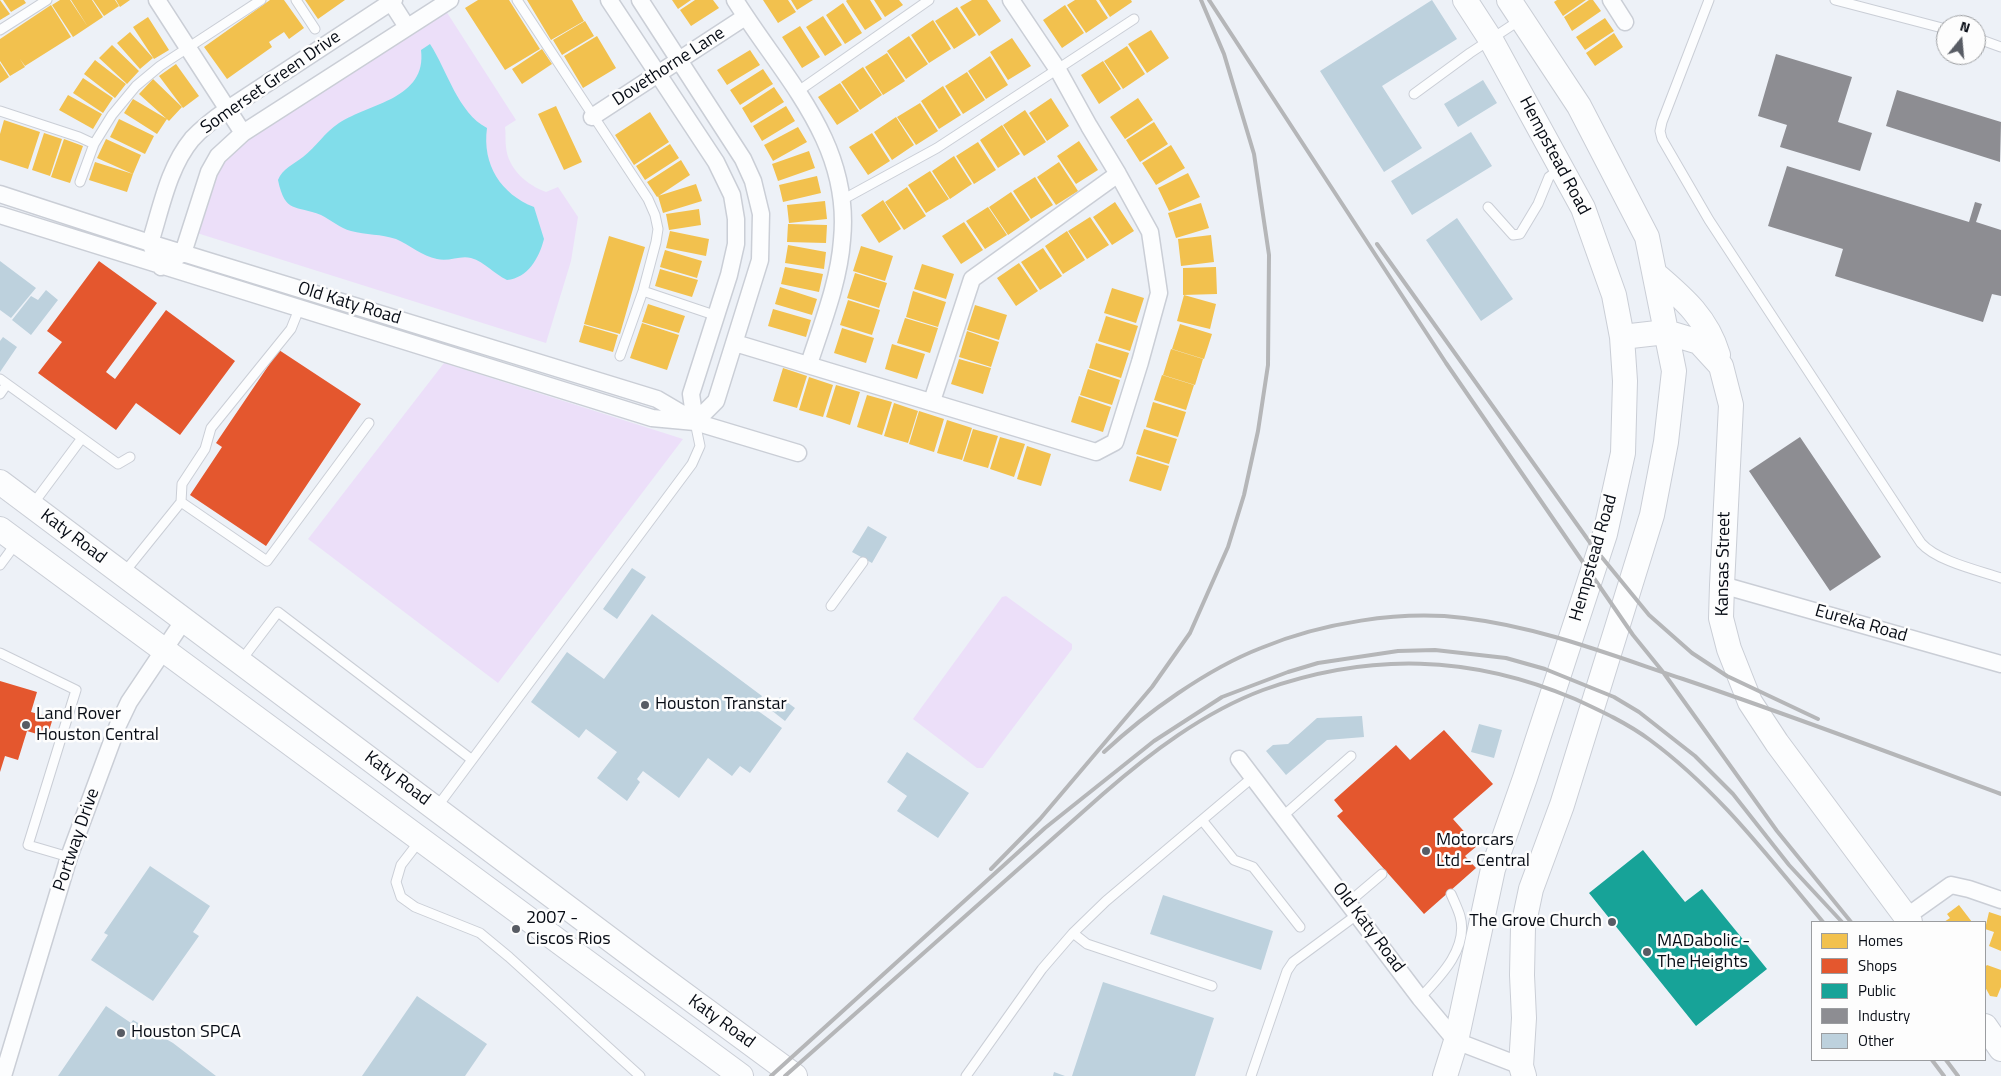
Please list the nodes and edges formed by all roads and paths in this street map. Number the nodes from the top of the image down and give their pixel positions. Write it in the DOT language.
graph roads {
  1 [pos="47,0"];
  2 [pos="157,0"];
  3 [pos="261,0"];
  4 [pos="296,0"];
  5 [pos="450,0"];
  6 [pos="517,0"];
  7 [pos="609,0"];
  8 [pos="640,0"];
  9 [pos="735,0"];
  10 [pos="929,0"];
  11 [pos="1011,0"];
  12 [pos="1465,0"];
  13 [pos="1611,0"];
  14 [pos="1709,0"];
  15 [pos="1835,0"];
  16 [pos="392,1"];
  17 [pos="1516,9"];
  18 [pos="746,17"];
  19 [pos="1134,19"];
  20 [pos="1625,22"];
  21 [pos="1936,26"];
  22 [pos="407,28"];
  23 [pos="315,29"];
  24 [pos="0,30"];
  25 [pos="1491,40"];
  26 [pos="1986,42"];
  27 [pos="2001,47"];
  28 [pos="188,48"];
  29 [pos="679,60"];
  30 [pos="1058,70"];
  31 [pos="657,74"];
  32 [pos="797,92"];
  33 [pos="1414,94"];
  34 [pos="228,109"];
  35 [pos="0,112"];
  36 [pos="592,117"];
  37 [pos="244,133"];
  38 [pos="94,144"];
  39 [pos="1561,168"];
  40 [pos="1118,174"];
  41 [pos="80,182"];
  42 [pos="0,194"];
  43 [pos="842,200"];
  44 [pos="1488,207"];
  45 [pos="0,216"];
  46 [pos="150,243"];
  47 [pos="183,253"];
  48 [pos="161,267"];
  49 [pos="1655,274"];
  50 [pos="642,291"];
  51 [pos="299,310"];
  52 [pos="717,316"];
  53 [pos="740,324"];
  54 [pos="438,332"];
  55 [pos="1666,332"];
  56 [pos="1622,337"];
  57 [pos="735,342"];
  58 [pos="432,350"];
  59 [pos="620,356"];
  60 [pos="809,364"];
  61 [pos="1721,366"];
  62 [pos="3,382"];
  63 [pos="0,394"];
  64 [pos="932,401"];
  65 [pos="695,422"];
  66 [pos="369,423"];
  67 [pos="82,438"];
  68 [pos="798,453"];
  69 [pos="130,457"];
  70 [pos="0,482"];
  71 [pos="182,502"];
  72 [pos="32,506"];
  73 [pos="9,535"];
  74 [pos="863,562"];
  75 [pos="0,565"];
  76 [pos="123,574"];
  77 [pos="2001,578"];
  78 [pos="1722,585"];
  79 [pos="831,606"];
  80 [pos="184,620"];
  81 [pos="164,648"];
  82 [pos="0,654"];
  83 [pos="1999,661"];
  84 [pos="240,662"];
  85 [pos="221,691"];
  86 [pos="1351,756"];
  87 [pos="471,759"];
  88 [pos="1239,759"];
  89 [pos="1253,777"];
  90 [pos="436,808"];
  91 [pos="1283,816"];
  92 [pos="1202,820"];
  93 [pos="421,839"];
  94 [pos="69,857"];
  95 [pos="1382,874"];
  96 [pos="1451,894"];
  97 [pos="2001,900"];
  98 [pos="1354,908"];
  99 [pos="1908,919"];
  100 [pos="1300,927"];
  101 [pos="1073,933"];
  102 [pos="1212,986"];
  103 [pos="1420,998"];
  104 [pos="1986,1027"];
  105 [pos="1456,1041"];
  106 [pos="2001,1049"];
  107 [pos="1522,1071"];
  108 [pos="3,1076"];
  109 [pos="640,1076"];
  110 [pos="741,1076"];
  111 [pos="795,1076"];
  112 [pos="966,1076"];
  113 [pos="1251,1076"];
  114 [pos="1445,1076"];
  1 -- 24 [label="lane"];
  2 -- 28 [label="street"];
  3 -- 28 [label="lane"];
  4 -- 23 [label="lane"];
  5 -- 22 [label="street, Somerset Green Drive"];
  6 -- 36 [label="lane"];
  7 -- 31 [label="street"];
  8 -- 29 [label="street"];
  9 -- 18 [label="street"];
  10 -- 32 [label="lane"];
  11 -- 30 [label="street"];
  12 -- 25 [label="main road, Hempstead Road"];
  13 -- 20 [label="street"];
  14 -- 77 [label="lane"];
  15 -- 21 [label="lane"];
  16 -- 22 [label="street, Somerset Green Drive"];
  16 -- 34 [label="street, Somerset Green Drive"];
  17 -- 25 [label="lane"];
  17 -- 49 [label="main road"];
  18 -- 29 [label="street, Dovethorne Lane"];
  18 -- 32 [label="street"];
  19 -- 30 [label="lane"];
  22 -- 37 [label="street, Somerset Green Drive"];
  25 -- 33 [label="lane"];
  25 -- 39 [label="main road, Hempstead Road"];
  26 -- 27 [label="lane"];
  28 -- 34 [label="street"];
  28 -- 38 [label="lane"];
  29 -- 31 [label="street, Dovethorne Lane"];
  29 -- 53 [label="street"];
  30 -- 40 [label="street"];
  30 -- 43 [label="lane"];
  31 -- 36 [label="street, Dovethorne Lane"];
  31 -- 52 [label="street"];
  32 -- 43 [label="street"];
  34 -- 37 [label="street"];
  34 -- 46 [label="street, Somerset Green Drive"];
  35 -- 38 [label="lane"];
  36 -- 50 [label="lane"];
  37 -- 47 [label="street, Somerset Green Drive"];
  38 -- 41 [label="lane"];
  39 -- 44 [label="lane"];
  39 -- 56 [label="main road, Hempstead Road"];
  40 -- 64 [label="street"];
  40 -- 64 [label="street"];
  42 -- 46 [label="street, Old Katy Road"];
  43 -- 60 [label="street"];
  45 -- 48 [label="street, Old Katy Road"];
  46 -- 47 [label="street, Old Katy Road"];
  46 -- 48 [label="street"];
  47 -- 48 [label="street"];
  47 -- 54 [label="street, Old Katy Road"];
  48 -- 51 [label="street, Old Katy Road"];
  49 -- 55 [label="main road"];
  49 -- 61 [label="main road"];
  50 -- 52 [label="lane"];
  50 -- 59 [label="lane"];
  51 -- 58 [label="street, Old Katy Road"];
  51 -- 71 [label="lane"];
  52 -- 53 [label="street"];
  52 -- 65 [label="street"];
  53 -- 57 [label="street"];
  54 -- 58 [label="street"];
  54 -- 65 [label="street, Old Katy Road"];
  55 -- 56 [label="main road"];
  55 -- 61 [label="main road, Kansas Street"];
  55 -- 107 [label="main road"];
  56 -- 105 [label="main road, Hempstead Road"];
  57 -- 60 [label="street"];
  57 -- 65 [label="street"];
  58 -- 65 [label="street, Old Katy Road"];
  60 -- 64 [label="street"];
  61 -- 78 [label="main road, Kansas Street"];
  62 -- 63 [label="lane"];
  62 -- 67 [label="lane"];
  65 -- 68 [label="street, Old Katy Road"];
  65 -- 87 [label="lane"];
  66 -- 71 [label="lane"];
  67 -- 69 [label="lane"];
  67 -- 72 [label="lane"];
  70 -- 72 [label="main road, Katy Road"];
  71 -- 76 [label="lane"];
  72 -- 76 [label="main road, Katy Road"];
  73 -- 75 [label="lane"];
  73 -- 81 [label="main road, Katy Road"];
  74 -- 79 [label="lane"];
  76 -- 80 [label="main road, Katy Road"];
  78 -- 83 [label="street, Eureka Road"];
  78 -- 99 [label="main road, Kansas Street"];
  80 -- 81 [label="street, Portway Drive"];
  80 -- 84 [label="main road, Katy Road"];
  81 -- 85 [label="main road, Katy Road"];
  81 -- 94 [label="street, Portway Drive"];
  82 -- 94 [label="lane"];
  84 -- 85 [label="main road"];
  84 -- 87 [label="lane"];
  84 -- 90 [label="main road, Katy Road"];
  85 -- 93 [label="main road, Katy Road"];
  86 -- 91 [label="lane"];
  87 -- 90 [label="lane"];
  88 -- 89 [label="street, Old Katy Road"];
  89 -- 91 [label="street, Old Katy Road"];
  89 -- 92 [label="lane"];
  90 -- 93 [label="main road"];
  90 -- 111 [label="main road, Katy Road"];
  91 -- 98 [label="street, Old Katy Road"];
  92 -- 100 [label="lane"];
  92 -- 101 [label="lane"];
  93 -- 109 [label="lane"];
  93 -- 110 [label="main road, Katy Road"];
  94 -- 108 [label="street, Portway Drive"];
  95 -- 98 [label="lane"];
  96 -- 103 [label="lane"];
  97 -- 99 [label="street"];
  98 -- 103 [label="street, Old Katy Road"];
  98 -- 113 [label="lane"];
  101 -- 102 [label="lane"];
  101 -- 112 [label="lane"];
  103 -- 105 [label="street, Old Katy Road"];
  104 -- 106 [label="main road"];
  105 -- 107 [label="street, Old Katy Road"];
  105 -- 114 [label="main road, Hempstead Road"];
}
